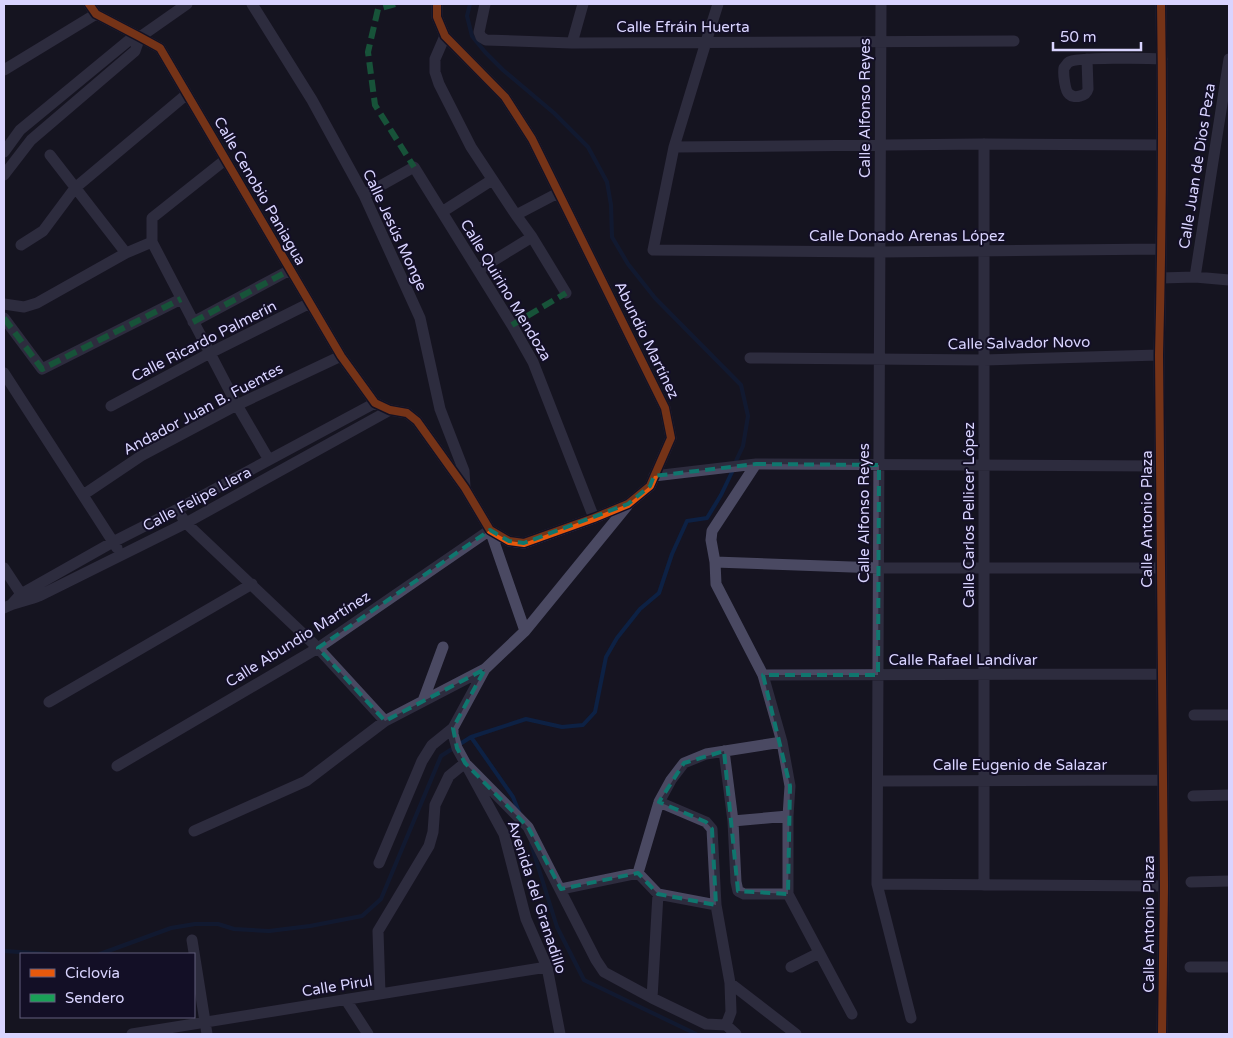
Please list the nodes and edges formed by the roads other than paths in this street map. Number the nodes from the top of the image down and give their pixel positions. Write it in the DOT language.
graph roads {
  1 [pos="89,4"];
  2 [pos="188,4"];
  3 [pos="252,4"];
  4 [pos="437,4"];
  5 [pos="485,4"];
  6 [pos="583,4"];
  7 [pos="718,4"];
  8 [pos="881,4"];
  9 [pos="1161,4"];
  10 [pos="96,14"];
  11 [pos="446,36"];
  12 [pos="140,37"];
  13 [pos="880,41"];
  14 [pos="1014,41"];
  15 [pos="706,42"];
  16 [pos="572,43"];
  17 [pos="1088,59"];
  18 [pos="1162,59"];
  19 [pos="1229,59"];
  20 [pos="4,70"];
  21 [pos="68,91"];
  22 [pos="187,94"];
  23 [pos="76,101"];
  24 [pos="20,130"];
  25 [pos="30,140"];
  26 [pos="984,144"];
  27 [pos="880,145"];
  28 [pos="1162,145"];
  29 [pos="674,147"];
  30 [pos="4,152"];
  31 [pos="50,155"];
  32 [pos="225,160"];
  33 [pos="4,175"];
  34 [pos="492,180"];
  35 [pos="76,188"];
  36 [pos="558,193"];
  37 [pos="364,195"];
  38 [pos="442,212"];
  39 [pos="516,215"];
  40 [pos="532,237"];
  41 [pos="152,242"];
  42 [pos="21,245"];
  43 [pos="1161,249"];
  44 [pos="984,250"];
  45 [pos="880,252"];
  46 [pos="126,253"];
  47 [pos="290,270"];
  48 [pos="478,270"];
  49 [pos="1161,278"];
  50 [pos="1195,278"];
  51 [pos="1229,280"];
  52 [pos="566,293"];
  53 [pos="181,299"];
  54 [pos="310,303"];
  55 [pos="4,304"];
  56 [pos="4,318"];
  57 [pos="193,322"];
  58 [pos="210,353"];
  59 [pos="1159,355"];
  60 [pos="342,356"];
  61 [pos="750,358"];
  62 [pos="879,360"];
  63 [pos="984,360"];
  64 [pos="4,373"];
  65 [pos="375,402"];
  66 [pos="111,406"];
  67 [pos="237,406"];
  68 [pos="390,410"];
  69 [pos="269,460"];
  70 [pos="753,464"];
  71 [pos="879,465"];
  72 [pos="984,465"];
  73 [pos="1160,466"];
  74 [pos="654,476"];
  75 [pos="465,488"];
  76 [pos="83,495"];
  77 [pos="628,504"];
  78 [pos="176,510"];
  79 [pos="594,518"];
  80 [pos="186,522"];
  81 [pos="490,530"];
  82 [pos="113,542"];
  83 [pos="122,556"];
  84 [pos="714,562"];
  85 [pos="4,568"];
  86 [pos="879,568"];
  87 [pos="984,568"];
  88 [pos="1161,568"];
  89 [pos="252,584"];
  90 [pos="23,598"];
  91 [pos="8,606"];
  92 [pos="524,631"];
  93 [pos="444,647"];
  94 [pos="318,648"];
  95 [pos="485,669"];
  96 [pos="1162,674"];
  97 [pos="764,675"];
  98 [pos="878,675"];
  99 [pos="984,675"];
  100 [pos="423,701"];
  101 [pos="49,702"];
  102 [pos="1194,715"];
  103 [pos="1229,715"];
  104 [pos="385,721"];
  105 [pos="453,731"];
  106 [pos="782,742"];
  107 [pos="722,751"];
  108 [pos="465,763"];
  109 [pos="117,766"];
  110 [pos="984,780"];
  111 [pos="1163,780"];
  112 [pos="878,781"];
  113 [pos="1229,795"];
  114 [pos="1193,796"];
  115 [pos="659,802"];
  116 [pos="788,816"];
  117 [pos="733,821"];
  118 [pos="194,831"];
  119 [pos="379,863"];
  120 [pos="638,873"];
  121 [pos="1229,881"];
  122 [pos="1190,882"];
  123 [pos="877,884"];
  124 [pos="984,885"];
  125 [pos="1164,886"];
  126 [pos="561,889"];
  127 [pos="658,894"];
  128 [pos="788,894"];
  129 [pos="716,905"];
  130 [pos="192,940"];
  131 [pos="194,953"];
  132 [pos="819,953"];
  133 [pos="195,959"];
  134 [pos="547,967"];
  135 [pos="1190,967"];
  136 [pos="1229,967"];
  137 [pos="791,968"];
  138 [pos="730,983"];
  139 [pos="380,994"];
  140 [pos="652,998"];
  141 [pos="346,1000"];
  142 [pos="852,1014"];
  143 [pos="911,1018"];
  144 [pos="726,1024"];
  145 [pos="206,1028"];
  146 [pos="132,1034"];
  147 [pos="368,1034"];
  148 [pos="560,1034"];
  149 [pos="736,1034"];
  150 [pos="796,1034"];
  151 [pos="1162,1034"];
  1 -- 10 [label="street, Calle Cenobio Paniagua"];
  2 -- 12 [label="street"];
  3 -- 37 [label="street, Calle Jesús Monge"];
  4 -- 11 [label="street, Abundio Martínez"];
  5 -- 16 [label="street, Calle Efráin Huerta"];
  6 -- 16 [label="street"];
  7 -- 15 [label="street"];
  8 -- 13 [label="street, Calle Alfonso Reyes"];
  9 -- 18 [label="street, Calle Antonio Plaza"];
  10 -- 12 [label="street, Calle Cenobio Paniagua"];
  10 -- 20 [label="street"];
  11 -- 34 [label="street"];
  11 -- 36 [label="street, Abundio Martínez"];
  12 -- 21 [label="street"];
  12 -- 22 [label="street, Calle Cenobio Paniagua"];
  12 -- 23 [label="street"];
  13 -- 14 [label="street, Calle Efráin Huerta"];
  13 -- 15 [label="street, Calle Efráin Huerta"];
  13 -- 27 [label="street, Calle Alfonso Reyes"];
  15 -- 16 [label="street, Calle Efráin Huerta"];
  15 -- 29 [label="street"];
  17 -- 18 [label="street"];
  18 -- 28 [label="street, Calle Antonio Plaza"];
  19 -- 50 [label="street, Calle Juan de Dios Peza"];
  21 -- 23 [label="street"];
  21 -- 24 [label="street"];
  22 -- 32 [label="street, Calle Cenobio Paniagua"];
  22 -- 35 [label="street"];
  23 -- 25 [label="street"];
  24 -- 25 [label="street"];
  24 -- 30 [label="street"];
  25 -- 33 [label="street"];
  26 -- 27 [label="street"];
  26 -- 28 [label="street"];
  26 -- 44 [label="street, Calle Carlos Pellicer López"];
  27 -- 29 [label="street"];
  27 -- 45 [label="street, Calle Alfonso Reyes"];
  28 -- 43 [label="street, Calle Antonio Plaza"];
  29 -- 45 [label="street, Calle Donado Arenas López"];
  31 -- 35 [label="street"];
  32 -- 41 [label="street"];
  32 -- 47 [label="street, Calle Cenobio Paniagua"];
  34 -- 38 [label="street"];
  34 -- 39 [label="street"];
  35 -- 42 [label="street"];
  35 -- 46 [label="street"];
  36 -- 39 [label="street"];
  36 -- 74 [label="street, Abundio Martínez"];
  37 -- 38 [label="street, Calle Quirino Mendoza"];
  37 -- 75 [label="street, Calle Jesús Monge"];
  38 -- 48 [label="street, Calle Quirino Mendoza"];
  39 -- 40 [label="street"];
  40 -- 48 [label="street"];
  40 -- 52 [label="street"];
  41 -- 46 [label="street"];
  41 -- 53 [label="street"];
  43 -- 44 [label="street, Calle Donado Arenas López"];
  43 -- 49 [label="street, Calle Antonio Plaza"];
  44 -- 45 [label="street, Calle Donado Arenas López"];
  44 -- 63 [label="street, Calle Carlos Pellicer López"];
  45 -- 62 [label="street, Calle Alfonso Reyes"];
  46 -- 55 [label="street"];
  47 -- 54 [label="street, Calle Cenobio Paniagua"];
  47 -- 57 [label="street"];
  48 -- 79 [label="street, Calle Quirino Mendoza"];
  49 -- 50 [label="street"];
  49 -- 59 [label="street, Calle Antonio Plaza"];
  50 -- 51 [label="street"];
  53 -- 56 [label="street"];
  53 -- 57 [label="street"];
  54 -- 58 [label="street, Calle Ricardo Palmerín"];
  54 -- 60 [label="street, Calle Cenobio Paniagua"];
  57 -- 58 [label="street"];
  58 -- 66 [label="street, Calle Ricardo Palmerín"];
  58 -- 67 [label="street"];
  59 -- 63 [label="street, Calle Salvador Novo"];
  59 -- 73 [label="street, Calle Antonio Plaza"];
  60 -- 65 [label="street, Calle Cenobio Paniagua"];
  60 -- 67 [label="street, Andador Juan B. Fuentes"];
  61 -- 62 [label="street, Calle Salvador Novo"];
  62 -- 63 [label="street, Calle Salvador Novo"];
  62 -- 71 [label="street, Calle Alfonso Reyes"];
  63 -- 72 [label="street, Calle Carlos Pellicer López"];
  64 -- 76 [label="street"];
  65 -- 68 [label="street, Calle Cenobio Paniagua"];
  65 -- 69 [label="street, Calle Felipe Llera"];
  67 -- 69 [label="street"];
  67 -- 76 [label="street, Andador Juan B. Fuentes"];
  68 -- 75 [label="street"];
  68 -- 80 [label="street, Calle Felipe Llera"];
  69 -- 78 [label="street, Calle Felipe Llera"];
  70 -- 71 [label="street"];
  70 -- 74 [label="street"];
  70 -- 84 [label="street"];
  71 -- 72 [label="street"];
  71 -- 86 [label="street, Calle Alfonso Reyes"];
  72 -- 73 [label="street"];
  72 -- 87 [label="street, Calle Carlos Pellicer López"];
  73 -- 88 [label="street, Calle Antonio Plaza"];
  74 -- 77 [label="street, Abundio Martínez"];
  75 -- 81 [label="street"];
  76 -- 82 [label="street"];
  77 -- 79 [label="street, Abundio Martínez"];
  77 -- 92 [label="street"];
  78 -- 80 [label="street"];
  78 -- 82 [label="street, Calle Felipe Llera"];
  79 -- 81 [label="street, Abundio Martínez"];
  80 -- 83 [label="street, Calle Felipe Llera"];
  80 -- 89 [label="street"];
  81 -- 92 [label="street"];
  81 -- 94 [label="street, Calle Abundio Martínez"];
  82 -- 83 [label="street"];
  82 -- 90 [label="street, Calle Felipe Llera"];
  83 -- 90 [label="street, Calle Felipe Llera"];
  84 -- 86 [label="street"];
  84 -- 97 [label="street"];
  85 -- 90 [label="street"];
  86 -- 87 [label="street"];
  86 -- 98 [label="street, Calle Alfonso Reyes"];
  87 -- 88 [label="street"];
  87 -- 99 [label="street, Calle Carlos Pellicer López"];
  88 -- 96 [label="street, Calle Antonio Plaza"];
  89 -- 94 [label="street"];
  89 -- 101 [label="street"];
  90 -- 91 [label="street, Calle Felipe Llera"];
  92 -- 95 [label="street"];
  93 -- 100 [label="street"];
  94 -- 104 [label="street"];
  94 -- 109 [label="street, Calle Abundio Martínez"];
  95 -- 100 [label="street"];
  95 -- 105 [label="street"];
  96 -- 99 [label="street, Calle Rafael Landívar"];
  96 -- 111 [label="street, Calle Antonio Plaza"];
  97 -- 98 [label="street, Calle Rafael Landívar"];
  97 -- 106 [label="street"];
  98 -- 99 [label="street, Calle Rafael Landívar"];
  98 -- 112 [label="street, Calle Alfonso Reyes"];
  99 -- 110 [label="street, Calle Carlos Pellicer López"];
  100 -- 104 [label="street"];
  102 -- 103 [label="street"];
  104 -- 118 [label="street"];
  105 -- 108 [label="street, Avenida del Granadillo"];
  105 -- 119 [label="street"];
  106 -- 107 [label="street"];
  106 -- 116 [label="street"];
  107 -- 115 [label="street"];
  107 -- 117 [label="street"];
  108 -- 126 [label="street"];
  108 -- 134 [label="street, Avenida del Granadillo"];
  108 -- 139 [label="street"];
  110 -- 111 [label="street, Calle Eugenio de Salazar"];
  110 -- 112 [label="street, Calle Eugenio de Salazar"];
  110 -- 124 [label="street, Calle Carlos Pellicer López"];
  111 -- 125 [label="street, Calle Antonio Plaza"];
  112 -- 123 [label="street, Calle Alfonso Reyes"];
  113 -- 114 [label="street"];
  115 -- 120 [label="street"];
  115 -- 129 [label="street"];
  116 -- 117 [label="street"];
  116 -- 128 [label="street"];
  117 -- 128 [label="street"];
  120 -- 126 [label="street"];
  120 -- 127 [label="street"];
  121 -- 122 [label="street"];
  123 -- 124 [label="street"];
  123 -- 143 [label="street, Calle Alfonso Reyes"];
  124 -- 125 [label="street"];
  125 -- 151 [label="street, Calle Antonio Plaza"];
  126 -- 140 [label="street"];
  127 -- 129 [label="street"];
  127 -- 140 [label="street"];
  128 -- 132 [label="street"];
  129 -- 138 [label="street"];
  130 -- 131 [label="street"];
  132 -- 137 [label="street"];
  132 -- 142 [label="street"];
  133 -- 145 [label="street"];
  134 -- 139 [label="street, Calle Pirul"];
  134 -- 148 [label="street, Avenida del Granadillo"];
  135 -- 136 [label="street"];
  138 -- 144 [label="street"];
  138 -- 150 [label="street"];
  139 -- 141 [label="street, Calle Pirul"];
  140 -- 144 [label="street"];
  141 -- 145 [label="street, Calle Pirul"];
  141 -- 147 [label="street"];
  144 -- 149 [label="street"];
  145 -- 146 [label="street, Calle Pirul"];
}
